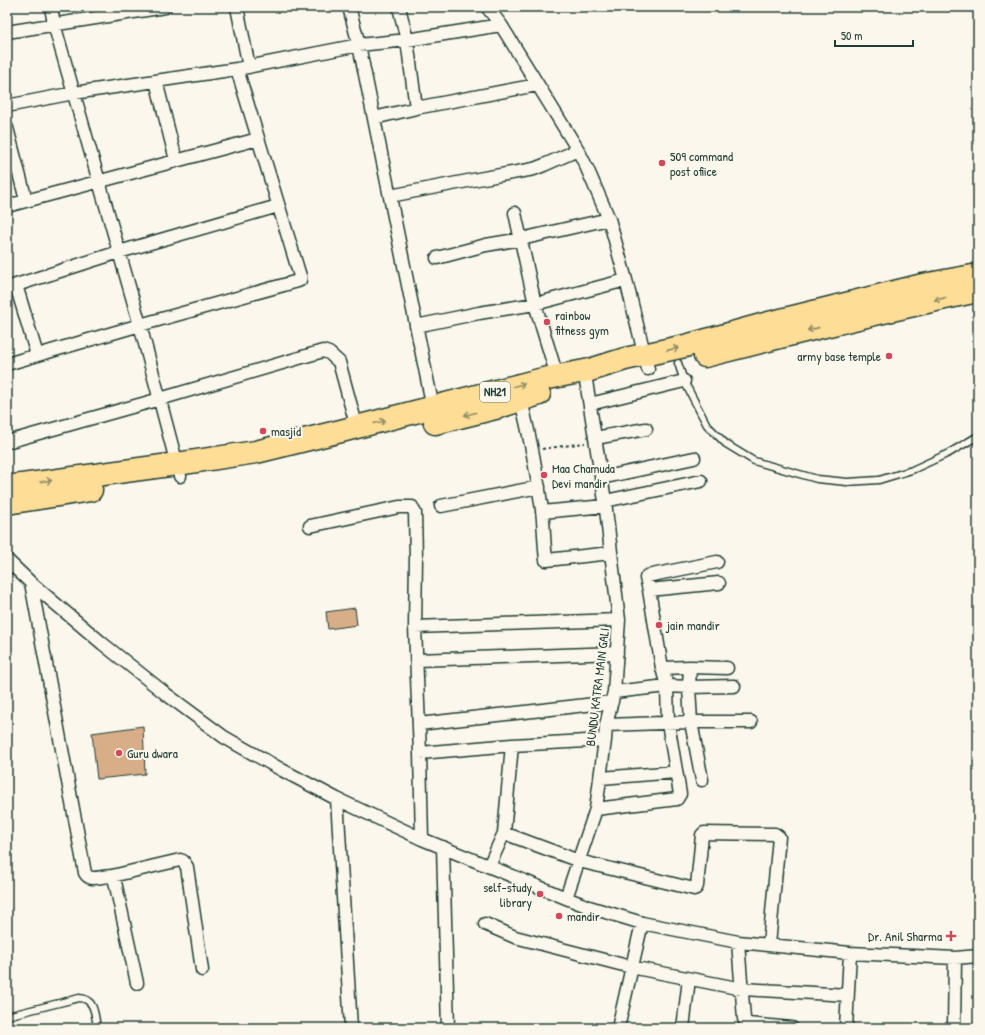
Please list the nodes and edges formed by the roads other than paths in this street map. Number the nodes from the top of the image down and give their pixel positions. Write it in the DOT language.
graph roads {
  1 [pos="51,7"];
  2 [pos="165,7"];
  3 [pos="237,7"];
  4 [pos="350,7"];
  5 [pos="399,7"];
  6 [pos="487,7"];
  7 [pos="126,10"];
  8 [pos="54,24"];
  9 [pos="501,25"];
  10 [pos="7,32"];
  11 [pos="407,40"];
  12 [pos="359,46"];
  13 [pos="243,68"];
  14 [pos="156,81"];
  15 [pos="538,85"];
  16 [pos="74,93"];
  17 [pos="7,106"];
  18 [pos="416,108"];
  19 [pos="374,118"];
  20 [pos="7,128"];
  21 [pos="258,139"];
  22 [pos="578,150"];
  23 [pos="176,160"];
  24 [pos="98,181"];
  25 [pos="390,196"];
  26 [pos="26,200"];
  27 [pos="7,206"];
  28 [pos="278,206"];
  29 [pos="516,213"];
  30 [pos="609,219"];
  31 [pos="521,239"];
  32 [pos="119,252"];
  33 [pos="437,258"];
  34 [pos="978,275"];
  35 [pos="626,280"];
  36 [pos="11,287"];
  37 [pos="978,291"];
  38 [pos="535,304"];
  39 [pos="140,325"];
  40 [pos="416,326"];
  41 [pos="36,356"];
  42 [pos="646,362"];
  43 [pos="7,364"];
  44 [pos="681,372"];
  45 [pos="557,376"];
  46 [pos="586,381"];
  47 [pos="160,399"];
  48 [pos="522,400"];
  49 [pos="590,404"];
  50 [pos="433,408"];
  51 [pos="357,428"];
  52 [pos="646,429"];
  53 [pos="978,436"];
  54 [pos="595,440"];
  55 [pos="7,442"];
  56 [pos="694,458"];
  57 [pos="179,470"];
  58 [pos="601,478"];
  59 [pos="701,481"];
  60 [pos="7,487"];
  61 [pos="539,487"];
  62 [pos="7,503"];
  63 [pos="605,503"];
  64 [pos="441,506"];
  65 [pos="542,512"];
  66 [pos="310,526"];
  67 [pos="612,553"];
  68 [pos="7,560"];
  69 [pos="717,562"];
  70 [pos="32,583"];
  71 [pos="719,583"];
  72 [pos="649,590"];
  73 [pos="619,620"];
  74 [pos="415,627"];
  75 [pos="617,653"];
  76 [pos="417,660"];
  77 [pos="690,667"];
  78 [pos="662,668"];
  79 [pos="727,668"];
  80 [pos="667,686"];
  81 [pos="734,686"];
  82 [pos="689,687"];
  83 [pos="612,697"];
  84 [pos="691,722"];
  85 [pos="751,722"];
  86 [pos="668,723"];
  87 [pos="419,724"];
  88 [pos="606,725"];
  89 [pos="605,740"];
  90 [pos="512,745"];
  91 [pos="420,753"];
  92 [pos="676,772"];
  93 [pos="600,778"];
  94 [pos="702,780"];
  95 [pos="337,799"];
  96 [pos="596,809"];
  97 [pos="504,833"];
  98 [pos="422,839"];
  99 [pos="443,847"];
  100 [pos="579,861"];
  101 [pos="489,866"];
  102 [pos="112,876"];
  103 [pos="566,898"];
  104 [pos="642,923"];
  105 [pos="486,924"];
  106 [pos="738,942"];
  107 [pos="769,945"];
  108 [pos="850,953"];
  109 [pos="978,956"];
  110 [pos="954,958"];
  111 [pos="631,967"];
  112 [pos="202,970"];
  113 [pos="689,978"];
  114 [pos="137,983"];
  115 [pos="742,988"];
  116 [pos="848,995"];
  117 [pos="7,1016"];
  118 [pos="97,1028"];
  119 [pos="351,1028"];
  120 [pos="448,1028"];
  121 [pos="618,1028"];
  122 [pos="683,1028"];
  123 [pos="792,1028"];
  124 [pos="846,1028"];
  125 [pos="954,1028"];
  1 -- 8 [label="street"];
  2 -- 7 [label="street"];
  3 -- 13 [label="street"];
  4 -- 12 [label="street"];
  5 -- 11 [label="street"];
  6 -- 9 [label="street"];
  7 -- 8 [label="street"];
  8 -- 10 [label="street"];
  8 -- 16 [label="street"];
  9 -- 11 [label="street"];
  9 -- 15 [label="street"];
  11 -- 12 [label="street"];
  11 -- 18 [label="street"];
  12 -- 13 [label="street"];
  12 -- 19 [label="street"];
  13 -- 14 [label="street"];
  13 -- 21 [label="street"];
  14 -- 16 [label="street"];
  14 -- 23 [label="street"];
  15 -- 18 [label="street"];
  15 -- 22 [label="street"];
  16 -- 17 [label="street"];
  16 -- 24 [label="street"];
  18 -- 19 [label="street"];
  19 -- 25 [label="street"];
  20 -- 26 [label="street"];
  21 -- 23 [label="street"];
  21 -- 28 [label="street"];
  22 -- 25 [label="street"];
  22 -- 30 [label="street"];
  23 -- 24 [label="street"];
  24 -- 26 [label="street"];
  24 -- 32 [label="street"];
  25 -- 40 [label="street"];
  26 -- 27 [label="street"];
  28 -- 32 [label="street"];
  28 -- 39 [label="street"];
  29 -- 31 [label="street"];
  30 -- 31 [label="street"];
  30 -- 35 [label="street"];
  31 -- 33 [label="street"];
  31 -- 38 [label="street"];
  32 -- 36 [label="street"];
  32 -- 39 [label="street"];
  42 -- 34 [label="highway, NH21, one-way"];
  35 -- 38 [label="street"];
  35 -- 42 [label="street"];
  36 -- 41 [label="street"];
  37 -- 44 [label="highway, NH21, one-way"];
  38 -- 40 [label="street"];
  38 -- 45 [label="street"];
  39 -- 41 [label="street"];
  39 -- 47 [label="street"];
  40 -- 50 [label="street"];
  41 -- 43 [label="street"];
  42 -- 44 [label="highway, NH21"];
  42 -- 45 [label="highway, NH21"];
  42 -- 46 [label="highway, NH21"];
  44 -- 49 [label="street"];
  44 -- 53 [label="lane"];
  50 -- 45 [label="highway, NH21, one-way"];
  46 -- 48 [label="highway, NH21"];
  46 -- 49 [label="street, BUNDU KATRA MAIN GALI"];
  47 -- 51 [label="street"];
  47 -- 55 [label="street"];
  47 -- 57 [label="street"];
  48 -- 57 [label="highway, NH21, one-way"];
  48 -- 61 [label="street"];
  49 -- 54 [label="street, BUNDU KATRA MAIN GALI"];
  51 -- 50 [label="highway, NH21, one-way"];
  51 -- 57 [label="highway, NH21"];
  52 -- 54 [label="street"];
  54 -- 58 [label="street, BUNDU KATRA MAIN GALI"];
  56 -- 58 [label="street"];
  60 -- 57 [label="highway, NH21, one-way"];
  57 -- 62 [label="highway, NH21"];
  58 -- 63 [label="street, BUNDU KATRA MAIN GALI"];
  59 -- 63 [label="street"];
  61 -- 64 [label="street"];
  61 -- 65 [label="street"];
  63 -- 65 [label="street"];
  63 -- 67 [label="street, BUNDU KATRA MAIN GALI"];
  65 -- 67 [label="street"];
  66 -- 74 [label="street"];
  67 -- 73 [label="street, BUNDU KATRA MAIN GALI"];
  68 -- 70 [label="street"];
  69 -- 72 [label="street"];
  70 -- 95 [label="street"];
  70 -- 102 [label="street"];
  71 -- 72 [label="street"];
  72 -- 78 [label="street"];
  73 -- 74 [label="street"];
  73 -- 75 [label="street, BUNDU KATRA MAIN GALI"];
  74 -- 76 [label="street"];
  75 -- 76 [label="street"];
  75 -- 83 [label="street, BUNDU KATRA MAIN GALI"];
  76 -- 87 [label="street"];
  77 -- 78 [label="street"];
  77 -- 79 [label="street"];
  77 -- 82 [label="street"];
  78 -- 80 [label="street"];
  80 -- 82 [label="street"];
  80 -- 83 [label="street"];
  80 -- 86 [label="street"];
  81 -- 82 [label="street"];
  82 -- 84 [label="street"];
  83 -- 87 [label="street"];
  83 -- 88 [label="street, BUNDU KATRA MAIN GALI"];
  84 -- 85 [label="street"];
  84 -- 86 [label="street"];
  84 -- 94 [label="street"];
  86 -- 88 [label="street"];
  86 -- 92 [label="street"];
  87 -- 91 [label="street"];
  88 -- 89 [label="street, BUNDU KATRA MAIN GALI"];
  89 -- 90 [label="street"];
  89 -- 93 [label="street, BUNDU KATRA MAIN GALI"];
  90 -- 91 [label="street"];
  90 -- 97 [label="street"];
  91 -- 98 [label="street"];
  92 -- 93 [label="street"];
  92 -- 96 [label="street"];
  93 -- 96 [label="street, BUNDU KATRA MAIN GALI"];
  95 -- 98 [label="street"];
  95 -- 119 [label="street"];
  96 -- 100 [label="street, BUNDU KATRA MAIN GALI"];
  97 -- 100 [label="street"];
  97 -- 101 [label="street"];
  98 -- 99 [label="street"];
  99 -- 101 [label="street"];
  99 -- 120 [label="street"];
  100 -- 103 [label="street, BUNDU KATRA MAIN GALI"];
  100 -- 107 [label="street"];
  101 -- 103 [label="street"];
  102 -- 112 [label="street"];
  102 -- 114 [label="street"];
  103 -- 104 [label="street"];
  104 -- 106 [label="street"];
  104 -- 111 [label="street"];
  105 -- 111 [label="street"];
  106 -- 107 [label="street"];
  106 -- 115 [label="street"];
  107 -- 108 [label="street"];
  108 -- 110 [label="street"];
  108 -- 116 [label="street"];
  109 -- 110 [label="street"];
  110 -- 125 [label="street"];
  111 -- 113 [label="street"];
  111 -- 121 [label="street"];
  113 -- 115 [label="street"];
  113 -- 122 [label="street"];
  115 -- 116 [label="street"];
  115 -- 123 [label="street"];
  116 -- 124 [label="street"];
  117 -- 118 [label="lane"];
}
